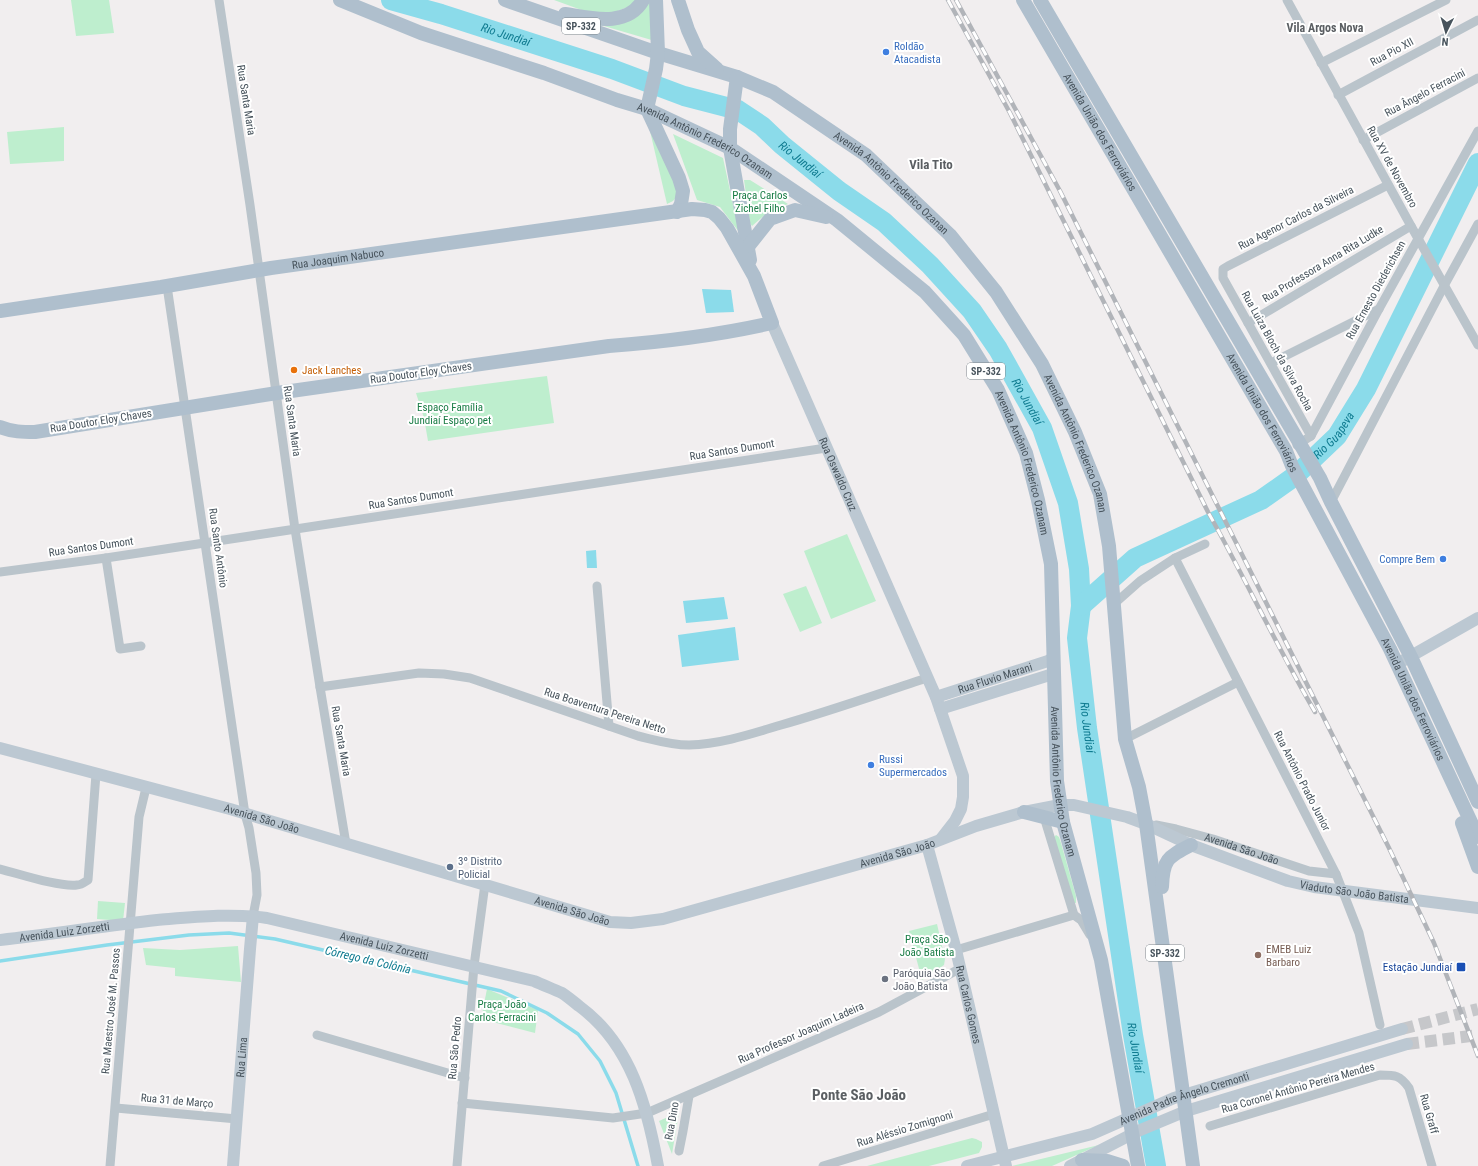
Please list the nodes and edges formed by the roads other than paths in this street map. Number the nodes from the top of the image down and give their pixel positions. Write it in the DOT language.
graph roads {
  1 [pos="219,0"];
  2 [pos="340,0"];
  3 [pos="505,0"];
  4 [pos="643,0"];
  5 [pos="656,0"];
  6 [pos="678,0"];
  7 [pos="1023,0"];
  8 [pos="1040,0"];
  9 [pos="1287,0"];
  10 [pos="1446,0"];
  11 [pos="530,9"];
  12 [pos="1478,20"];
  13 [pos="658,53"];
  14 [pos="1321,63"];
  15 [pos="720,72"];
  16 [pos="737,77"];
  17 [pos="1478,78"];
  18 [pos="1338,95"];
  19 [pos="648,106"];
  20 [pos="1478,131"];
  21 [pos="1363,140"];
  22 [pos="730,148"];
  23 [pos="1388,185"];
  24 [pos="677,212"];
  25 [pos="837,220"];
  26 [pos="1478,224"];
  27 [pos="1411,226"];
  28 [pos="1418,239"];
  29 [pos="747,248"];
  30 [pos="259,270"];
  31 [pos="754,276"];
  32 [pos="1223,278"];
  33 [pos="167,286"];
  34 [pos="1444,286"];
  35 [pos="1378,309"];
  36 [pos="0,311"];
  37 [pos="772,323"];
  38 [pos="1248,323"];
  39 [pos="1478,346"];
  40 [pos="1271,363"];
  41 [pos="276,393"];
  42 [pos="186,407"];
  43 [pos="0,427"];
  44 [pos="1304,442"];
  45 [pos="826,448"];
  46 [pos="1286,452"];
  47 [pos="1331,502"];
  48 [pos="296,529"];
  49 [pos="204,542"];
  50 [pos="1205,544"];
  51 [pos="106,558"];
  52 [pos="1175,558"];
  53 [pos="0,572"];
  54 [pos="597,586"];
  55 [pos="1114,604"];
  56 [pos="1478,618"];
  57 [pos="141,646"];
  58 [pos="1411,657"];
  59 [pos="1053,658"];
  60 [pos="1397,664"];
  61 [pos="1053,674"];
  62 [pos="927,678"];
  63 [pos="1238,682"];
  64 [pos="320,687"];
  65 [pos="936,697"];
  66 [pos="940,709"];
  67 [pos="609,726"];
  68 [pos="1125,739"];
  69 [pos="0,748"];
  70 [pos="1436,748"];
  71 [pos="96,774"];
  72 [pos="146,788"];
  73 [pos="1478,802"];
  74 [pos="1067,805"];
  75 [pos="1024,812"];
  76 [pos="245,814"];
  77 [pos="1044,817"];
  78 [pos="1063,822"];
  79 [pos="1146,824"];
  80 [pos="1478,837"];
  81 [pos="940,840"];
  82 [pos="346,844"];
  83 [pos="1191,844"];
  84 [pos="927,845"];
  85 [pos="1234,861"];
  86 [pos="1478,868"];
  87 [pos="0,869"];
  88 [pos="1336,874"];
  89 [pos="485,884"];
  90 [pos="1478,908"];
  91 [pos="1074,915"];
  92 [pos="1160,917"];
  93 [pos="253,921"];
  94 [pos="130,929"];
  95 [pos="0,940"];
  96 [pos="956,950"];
  97 [pos="1101,960"];
  98 [pos="961,968"];
  99 [pos="473,972"];
  100 [pos="1380,1025"];
  101 [pos="1402,1029"];
  102 [pos="317,1036"];
  103 [pos="1408,1044"];
  104 [pos="1394,1075"];
  105 [pos="465,1078"];
  106 [pos="688,1096"];
  107 [pos="1178,1096"];
  108 [pos="462,1103"];
  109 [pos="116,1108"];
  110 [pos="648,1113"];
  111 [pos="1180,1113"];
  112 [pos="994,1114"];
  113 [pos="1133,1117"];
  114 [pos="237,1119"];
  115 [pos="1210,1126"];
  116 [pos="1135,1132"];
  117 [pos="653,1137"];
  118 [pos="678,1151"];
  119 [pos="1005,1161"];
  120 [pos="1076,1163"];
  121 [pos="110,1166"];
  122 [pos="233,1166"];
  123 [pos="458,1166"];
  124 [pos="658,1166"];
  125 [pos="667,1166"];
  126 [pos="823,1166"];
  127 [pos="967,1166"];
  128 [pos="1123,1166"];
  129 [pos="1138,1166"];
  130 [pos="1193,1166"];
  131 [pos="1431,1166"];
  1 -- 30 [label="street, Rua Santa Maria"];
  2 -- 19 [label="main road, Avenida Antônio Frederico Ozanam / SP-332"];
  3 -- 11 [label="main road, Avenida Antônio Frederico Ozanan / SP-332"];
  4 -- 11 [label="main road"];
  5 -- 13 [label="main road"];
  6 -- 15 [label="main road"];
  7 -- 46 [label="main road, Avenida União dos Ferroviários"];
  8 -- 44 [label="main road, Avenida União dos Ferroviários"];
  9 -- 14 [label="street, Rua XV de Novembro"];
  10 -- 14 [label="street"];
  11 -- 13 [label="main road, Avenida Antônio Frederico Ozanan / SP-332"];
  12 -- 18 [label="street, Rua Pio XII"];
  13 -- 15 [label="main road, Avenida Antônio Frederico Ozanan / SP-332"];
  13 -- 19 [label="main road"];
  14 -- 18 [label="street, Rua XV de Novembro"];
  15 -- 16 [label="main road, Avenida Antônio Frederico Ozanan / SP-332"];
  16 -- 22 [label="main road"];
  16 -- 55 [label="main road, Avenida Antônio Frederico Ozanan / SP-332"];
  17 -- 21 [label="street, Rua Ângelo Ferracini"];
  18 -- 21 [label="street, Rua XV de Novembro"];
  19 -- 22 [label="main road, Avenida Antônio Frederico Ozanam / SP-332"];
  19 -- 24 [label="main road"];
  20 -- 28 [label="street, Rua Ernesto Diederichsen"];
  21 -- 23 [label="street, Rua XV de Novembro"];
  22 -- 25 [label="main road, Avenida Antônio Frederico Ozanam / SP-332"];
  22 -- 29 [label="main road"];
  23 -- 27 [label="street, Rua XV de Novembro"];
  23 -- 32 [label="street, Rua Agenor Carlos da Silveira"];
  24 -- 30 [label="main road, Rua Joaquim Nabuco"];
  24 -- 31 [label="main road, Rua Oswaldo Cruz"];
  25 -- 29 [label="main road"];
  25 -- 59 [label="main road, Avenida Antônio Frederico Ozanam / SP-332"];
  26 -- 34 [label="street"];
  27 -- 28 [label="street, Rua XV de Novembro"];
  27 -- 38 [label="street, Rua Professora Anna Rita Ludke"];
  28 -- 34 [label="street, Rua XV de Novembro"];
  28 -- 35 [label="street, Rua Ernesto Diederichsen"];
  29 -- 31 [label="main road"];
  30 -- 33 [label="main road, Rua Joaquim Nabuco"];
  30 -- 41 [label="street, Rua Santa Maria"];
  31 -- 37 [label="main road, Rua Oswaldo Cruz"];
  32 -- 38 [label="street, Rua Luiza Bloch da Silva Rocha"];
  33 -- 36 [label="main road, Rua Joaquim Nabuco"];
  33 -- 42 [label="street, Rua Santo Antônio"];
  34 -- 39 [label="street, Rua XV de Novembro"];
  34 -- 47 [label="street"];
  35 -- 40 [label="street"];
  35 -- 44 [label="street, Rua Ernesto Diederichsen"];
  37 -- 41 [label="main road, Rua Doutor Eloy Chaves"];
  37 -- 45 [label="main road, Rua Oswaldo Cruz"];
  38 -- 40 [label="street, Rua Luiza Bloch da Silva Rocha"];
  40 -- 44 [label="street, Rua Luiza Bloch da Silva Rocha"];
  41 -- 42 [label="main road, Rua Doutor Eloy Chaves"];
  41 -- 48 [label="street, Rua Santa Maria"];
  42 -- 43 [label="main road, Rua Doutor Eloy Chaves"];
  42 -- 49 [label="street, Rua Santo Antônio"];
  44 -- 46 [label="street"];
  44 -- 47 [label="main road, Avenida União dos Ferroviários"];
  45 -- 48 [label="street, Rua Santos Dumont"];
  45 -- 62 [label="main road, Rua Oswaldo Cruz"];
  46 -- 60 [label="main road, Avenida União dos Ferroviários"];
  47 -- 58 [label="main road, Avenida União dos Ferroviários"];
  48 -- 49 [label="street, Rua Santos Dumont"];
  48 -- 64 [label="street, Rua Santa Maria"];
  49 -- 51 [label="street, Rua Santos Dumont"];
  49 -- 76 [label="street, Rua Santo Antônio"];
  50 -- 52 [label="street"];
  51 -- 53 [label="street, Rua Santos Dumont"];
  51 -- 57 [label="street"];
  52 -- 55 [label="street"];
  52 -- 63 [label="street, Rua Antônio Prado Junior"];
  54 -- 67 [label="street"];
  55 -- 68 [label="main road, SP-332"];
  56 -- 58 [label="main road"];
  58 -- 60 [label="main road"];
  58 -- 73 [label="main road, Avenida União dos Ferroviários"];
  59 -- 61 [label="main road, Avenida Antônio Frederico Ozanam / SP-332"];
  59 -- 65 [label="main road, Rua Fluvio Marani"];
  60 -- 70 [label="main road, Avenida União dos Ferroviários"];
  61 -- 66 [label="main road, Rua Fluvio Marani"];
  61 -- 74 [label="main road, Avenida Antônio Frederico Ozanam / SP-332"];
  62 -- 65 [label="main road, Rua Oswaldo Cruz"];
  62 -- 67 [label="street, Rua Boaventura Pereira Netto"];
  63 -- 68 [label="street"];
  63 -- 88 [label="street, Rua Antônio Prado Junior"];
  64 -- 67 [label="street, Rua Boaventura Pereira Netto"];
  64 -- 82 [label="street, Rua Santa Maria"];
  65 -- 66 [label="main road, Rua Oswaldo Cruz"];
  66 -- 81 [label="main road, Rua Oswaldo Cruz"];
  68 -- 79 [label="main road, SP-332"];
  69 -- 71 [label="main road, Avenida São João"];
  70 -- 80 [label="main road, Avenida União dos Ferroviários"];
  70 -- 86 [label="main road"];
  71 -- 72 [label="main road, Avenida São João"];
  71 -- 87 [label="street"];
  72 -- 76 [label="main road, Avenida São João"];
  72 -- 94 [label="street, Rua Maestro José M. Passos"];
  74 -- 75 [label="main road, Avenida São João"];
  74 -- 78 [label="main road, Avenida Antônio Frederico Ozanam / SP-332"];
  74 -- 79 [label="main road, Avenida São João"];
  75 -- 77 [label="main road"];
  75 -- 81 [label="main road, Avenida São João"];
  76 -- 82 [label="main road, Avenida São João"];
  76 -- 93 [label="street"];
  77 -- 78 [label="main road"];
  77 -- 91 [label="street"];
  78 -- 97 [label="main road, Avenida Antônio Frederico Ozanam / SP-332"];
  79 -- 83 [label="main road, Avenida São João"];
  79 -- 88 [label="street, Avenida São João"];
  79 -- 92 [label="main road, SP-332"];
  81 -- 84 [label="main road, Avenida São João"];
  82 -- 89 [label="main road, Avenida São João"];
  83 -- 85 [label="main road, Avenida São João"];
  83 -- 92 [label="main road"];
  84 -- 89 [label="main road, Avenida São João"];
  84 -- 96 [label="main road, Rua Carlos Gomes"];
  85 -- 90 [label="main road, Viaduto São João Batista"];
  88 -- 100 [label="street, Rua Antônio Prado Junior"];
  89 -- 99 [label="street, Rua São Pedro"];
  91 -- 96 [label="street"];
  91 -- 97 [label="street"];
  92 -- 107 [label="main road, SP-332"];
  93 -- 94 [label="main road, Avenida Luiz Zorzetti"];
  93 -- 99 [label="main road, Avenida Luiz Zorzetti"];
  93 -- 114 [label="main road, Rua Lima"];
  94 -- 95 [label="main road, Avenida Luiz Zorzetti"];
  94 -- 109 [label="street, Rua Maestro José M. Passos"];
  96 -- 98 [label="main road, Rua Carlos Gomes"];
  97 -- 113 [label="main road, Avenida Antônio Frederico Ozanam / SP-332"];
  98 -- 106 [label="street, Rua Professor Joaquim Ladeira"];
  98 -- 112 [label="main road, Rua Carlos Gomes"];
  99 -- 105 [label="street, Rua São Pedro"];
  99 -- 110 [label="main road, Avenida Luiz Zorzetti"];
  101 -- 107 [label="main road, Avenida Padre Ângelo Cremonti"];
  102 -- 105 [label="street"];
  103 -- 111 [label="main road, Avenida Padre Ângelo Cremonti"];
  104 -- 115 [label="street, Rua Coronel Antônio Pereira Mendes"];
  104 -- 131 [label="street, Rua Graff"];
  105 -- 108 [label="street, Rua São Pedro"];
  106 -- 110 [label="street, Rua Professor Joaquim Ladeira"];
  106 -- 118 [label="street, Rua Dino"];
  107 -- 111 [label="main road, SP-332"];
  107 -- 113 [label="main road, Avenida Padre Ângelo Cremonti"];
  108 -- 110 [label="street, Rua Professor Joaquim Ladeira"];
  108 -- 123 [label="street, Rua São Pedro"];
  109 -- 114 [label="street, Rua 31 de Março"];
  109 -- 121 [label="street, Rua Maestro José M. Passos"];
  110 -- 117 [label="main road, Avenida Luiz Zorzetti"];
  111 -- 116 [label="main road, Avenida Padre Ângelo Cremonti"];
  111 -- 130 [label="main road, SP-332"];
  112 -- 119 [label="main road, Rua Carlos Gomes"];
  112 -- 126 [label="street, Rua Aléssio Zomignoni"];
  113 -- 116 [label="main road, Avenida Antônio Frederico Ozanam / SP-332"];
  113 -- 119 [label="main road, Avenida Padre Ângelo Cremonti"];
  114 -- 122 [label="main road, Rua Lima"];
  116 -- 120 [label="main road, Avenida Padre Ângelo Cremonti"];
  116 -- 129 [label="main road, Avenida Antônio Frederico Ozanam / SP-332"];
  117 -- 124 [label="main road, Avenida Luiz Zorzetti"];
  117 -- 125 [label="main road"];
  119 -- 127 [label="main road, Avenida Padre Ângelo Cremonti"];
  120 -- 128 [label="main road"];
}
